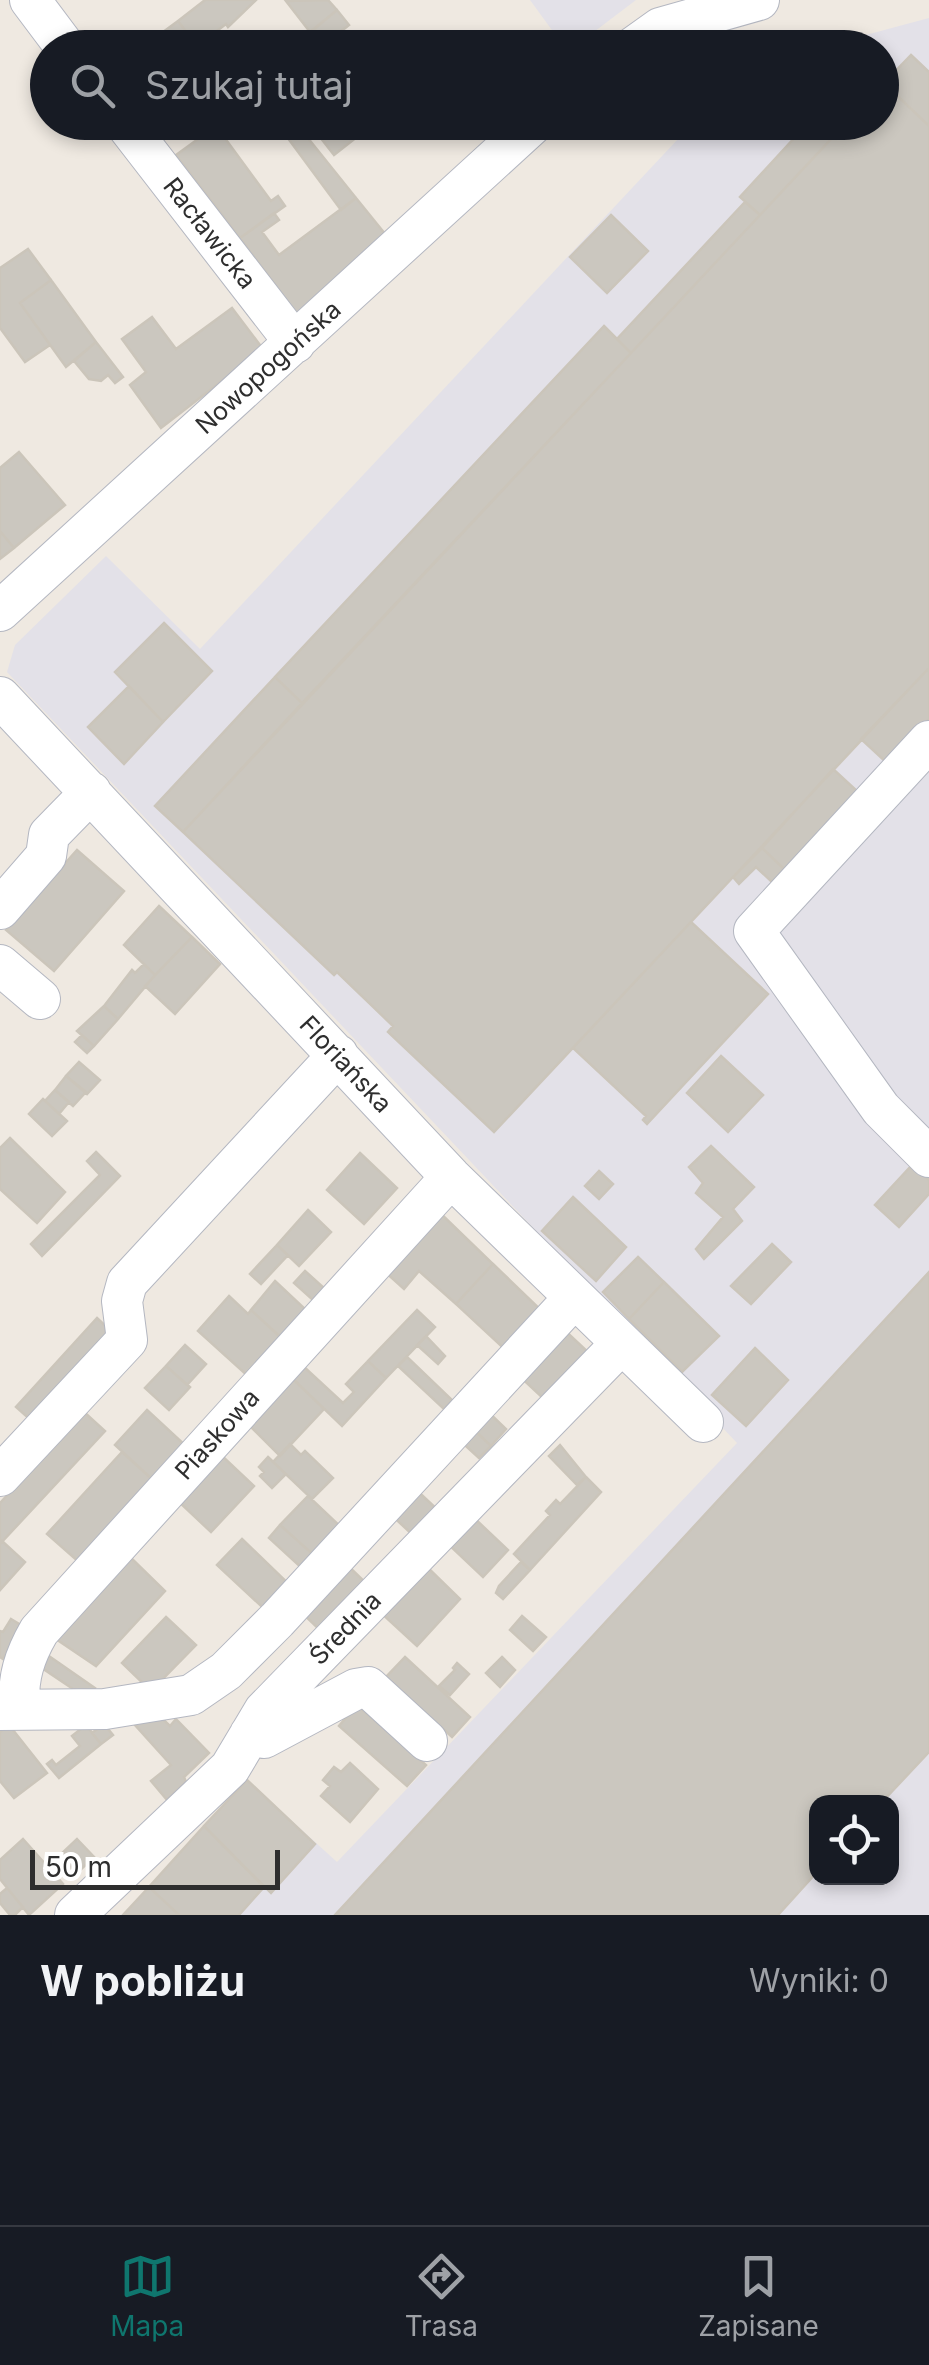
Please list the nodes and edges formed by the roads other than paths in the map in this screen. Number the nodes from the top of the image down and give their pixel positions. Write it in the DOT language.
graph roads {
  1 [pos="30,0"];
  2 [pos="760,0"];
  3 [pos="52,30"];
  4 [pos="657,30"];
  5 [pos="138,140"];
  6 [pos="516,140"];
  7 [pos="295,344"];
  8 [pos="0,610"];
  9 [pos="0,697"];
  10 [pos="929,741"];
  11 [pos="90,792"];
  12 [pos="0,910"];
  13 [pos="0,965"];
  14 [pos="40,999"];
  15 [pos="338,1054"];
  16 [pos="929,1157"];
  17 [pos="451,1177"];
  18 [pos="574,1298"];
  19 [pos="621,1344"];
  20 [pos="703,1422"];
  21 [pos="0,1476"];
  22 [pos="277,1620"];
  23 [pos="316,1658"];
  24 [pos="10,1709"];
  25 [pos="250,1734"];
  26 [pos="427,1741"];
  27 [pos="75,1915"];
  1 -- 3 [label="street"];
  2 -- 4 [label="street"];
  5 -- 7 [label="street, Racławicka"];
  6 -- 7 [label="street, Nowopogońska"];
  7 -- 8 [label="street, Nowopogońska"];
  9 -- 11 [label="street, Floriańska"];
  10 -- 16 [label="street"];
  11 -- 12 [label="street"];
  11 -- 15 [label="street, Floriańska"];
  13 -- 14 [label="street"];
  15 -- 17 [label="street, Floriańska"];
  15 -- 21 [label="street"];
  17 -- 18 [label="street, Floriańska"];
  17 -- 24 [label="street, Piaskowa"];
  18 -- 19 [label="street, Floriańska"];
  18 -- 22 [label="street"];
  19 -- 20 [label="street, Floriańska"];
  19 -- 23 [label="street, Średnia"];
  22 -- 23 [label="street"];
  22 -- 24 [label="street"];
  23 -- 25 [label="street, Średnia"];
  25 -- 26 [label="street"];
  25 -- 27 [label="street, Średnia"];
}
